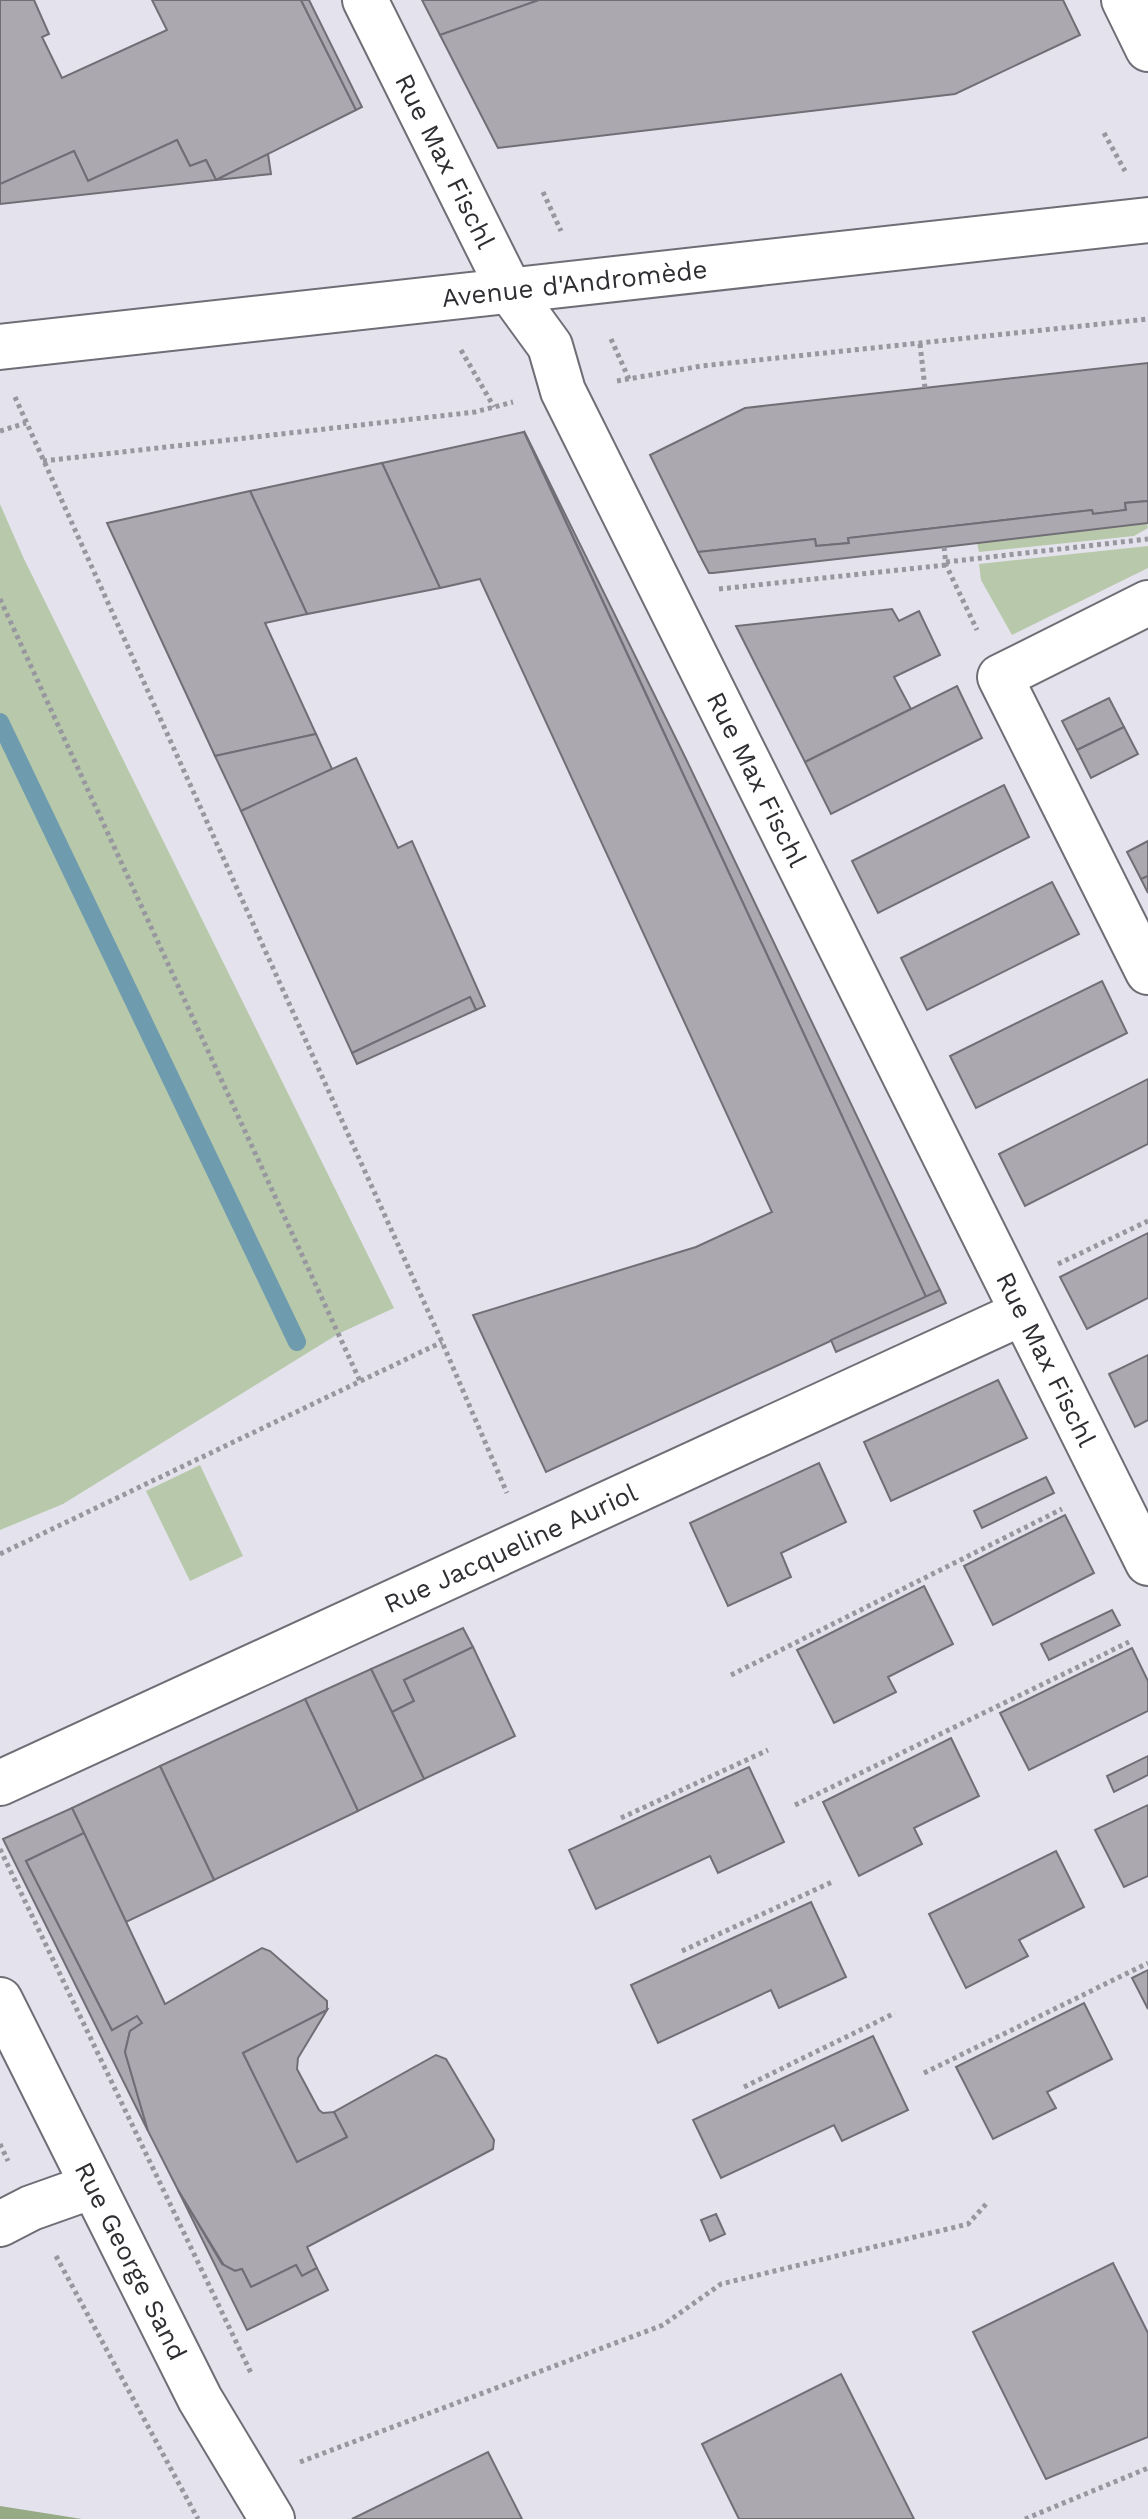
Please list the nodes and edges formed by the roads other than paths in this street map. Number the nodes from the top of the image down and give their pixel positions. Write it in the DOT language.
graph roads {
  1 [pos="365,0"];
  2 [pos="1124,0"];
  3 [pos="1148,49"];
  4 [pos="1148,220"];
  5 [pos="510,291"];
  6 [pos="0,347"];
  7 [pos="1148,603"];
  8 [pos="1148,972"];
  9 [pos="1022,1313"];
  10 [pos="1148,1563"];
  11 [pos="0,1783"];
  12 [pos="0,2000"];
  13 [pos="93,2186"];
  14 [pos="15,2216"];
  15 [pos="272,2519"];
  1 -- 5 [label="street, Rue Max Fischl"];
  2 -- 3 [label="street"];
  4 -- 5 [label="street, Avenue d'Andromède"];
  5 -- 6 [label="street, Avenue d'Andromède"];
  5 -- 9 [label="street, Rue Max Fischl"];
  7 -- 8 [label="street"];
  9 -- 10 [label="street, Rue Max Fischl"];
  9 -- 11 [label="street, Rue Jacqueline Auriol"];
  12 -- 13 [label="street, Rue George Sand"];
  13 -- 14 [label="street"];
  13 -- 15 [label="street, Rue George Sand"];
}
